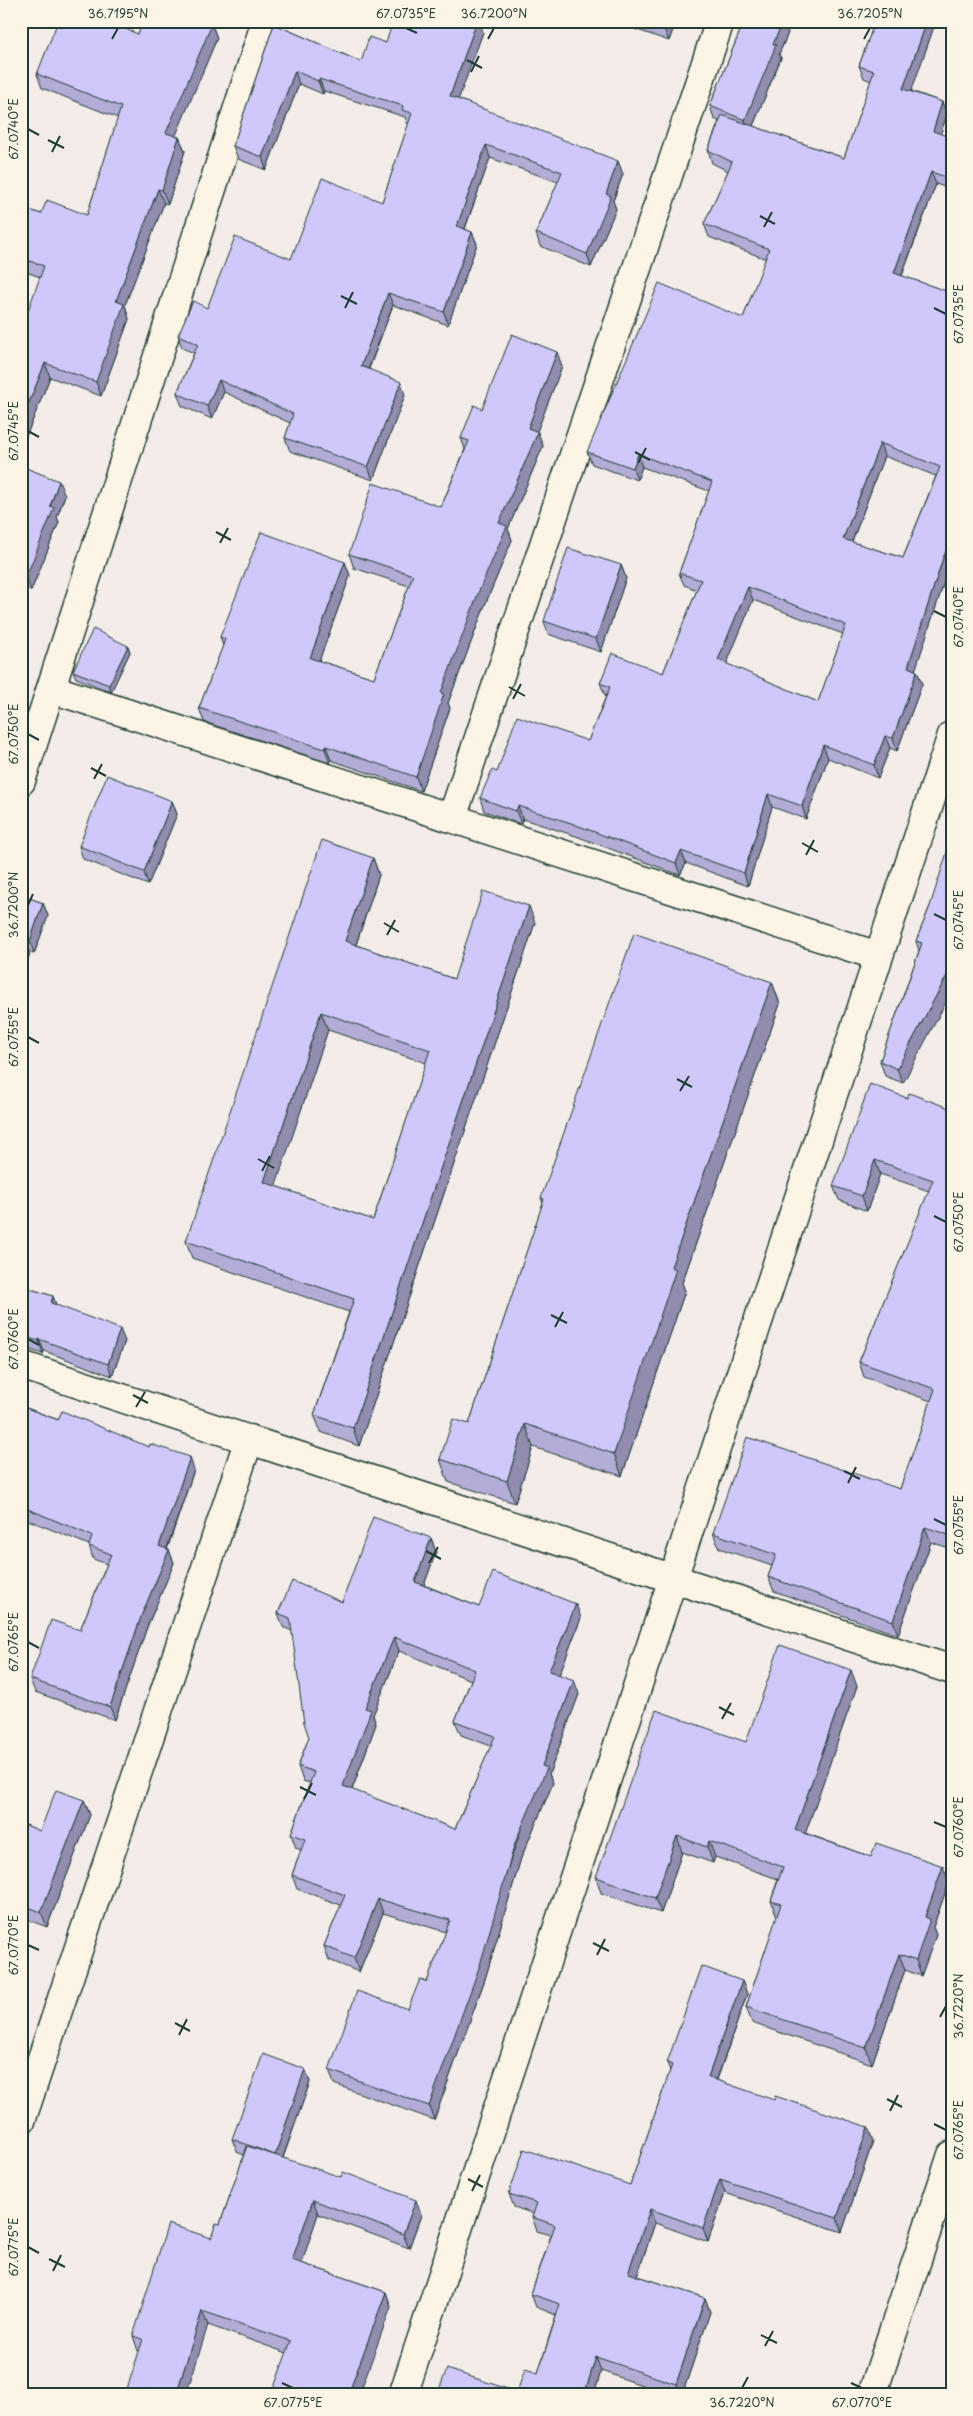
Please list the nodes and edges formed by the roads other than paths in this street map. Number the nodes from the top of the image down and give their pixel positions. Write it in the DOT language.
graph roads {
  1 [pos="266,21"];
  2 [pos="720,21"];
  3 [pos="52,689"];
  4 [pos="952,735"];
  5 [pos="21,780"];
  6 [pos="452,818"];
  7 [pos="878,956"];
  8 [pos="21,1365"];
  9 [pos="248,1439"];
  10 [pos="672,1578"];
  11 [pos="952,1670"];
  12 [pos="21,2121"];
  13 [pos="952,2156"];
  14 [pos="402,2395"];
  15 [pos="872,2395"];
  1 -- 3 [label="street"];
  2 -- 6 [label="street"];
  3 -- 5 [label="street"];
  3 -- 6 [label="street"];
  4 -- 7 [label="street"];
  6 -- 7 [label="street"];
  7 -- 10 [label="street"];
  8 -- 9 [label="street"];
  9 -- 10 [label="street"];
  9 -- 12 [label="street"];
  10 -- 11 [label="street"];
  10 -- 14 [label="street"];
  13 -- 15 [label="street"];
}
